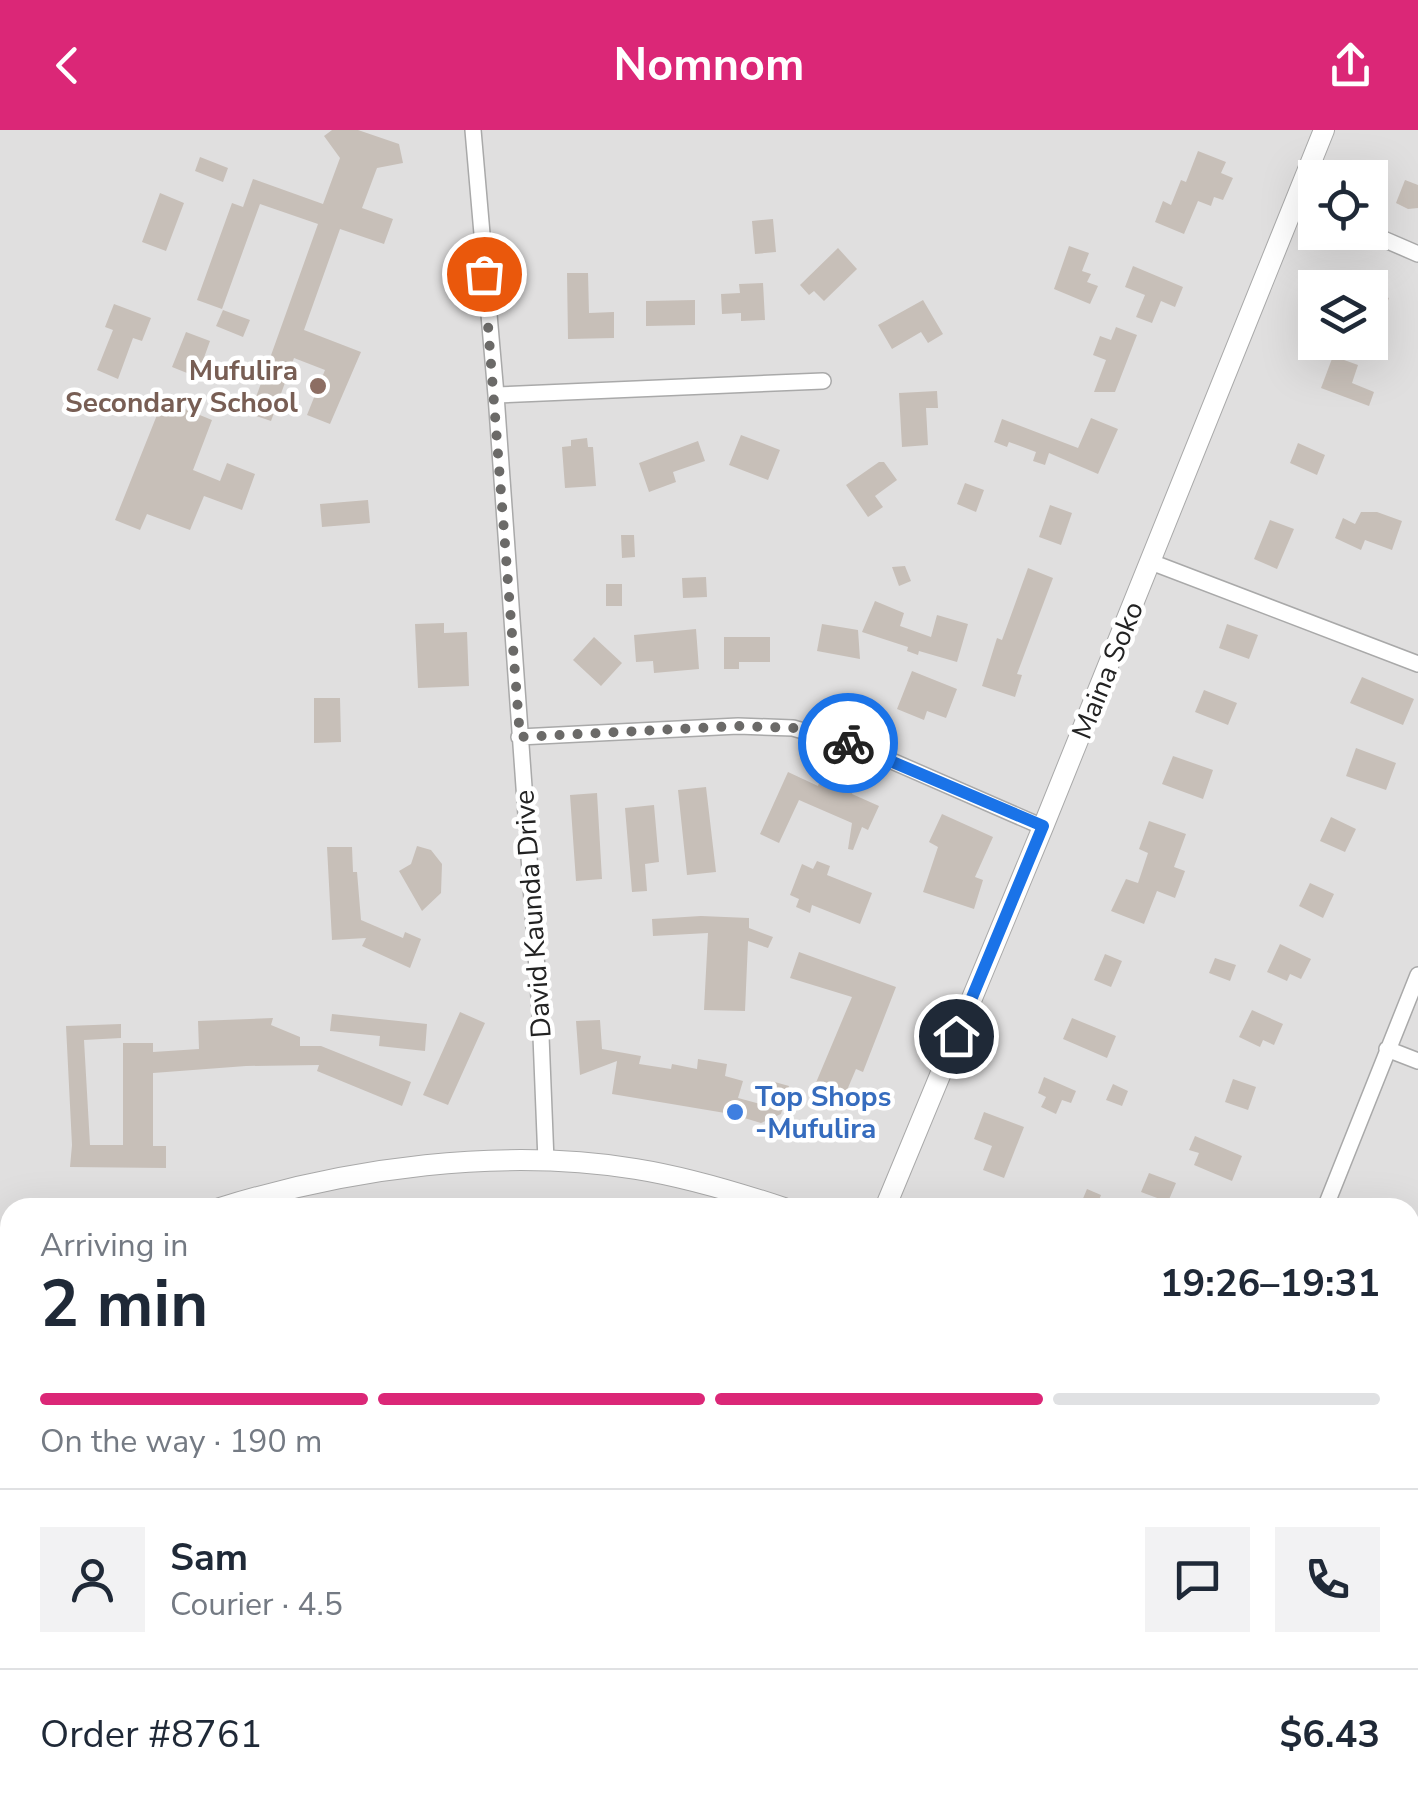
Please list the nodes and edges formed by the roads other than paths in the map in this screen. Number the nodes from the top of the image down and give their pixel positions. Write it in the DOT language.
graph roads {
  1 [pos="472,130"];
  2 [pos="1324,130"];
  3 [pos="1317,160"];
  4 [pos="1298,224"];
  5 [pos="1388,241"];
  6 [pos="1418,254"];
  7 [pos="823,381"];
  8 [pos="496,396"];
  9 [pos="1151,562"];
  10 [pos="1418,664"];
  11 [pos="520,737"];
  12 [pos="1043,826"];
  13 [pos="1418,975"];
  14 [pos="1388,1049"];
  15 [pos="1418,1061"];
  16 [pos="546,1161"];
  17 [pos="256,1198"];
  18 [pos="746,1198"];
  19 [pos="889,1198"];
  20 [pos="1328,1198"];
  1 -- 8 [label="street, David Kaunda Drive"];
  2 -- 3 [label="street, Maina Soko"];
  4 -- 9 [label="street, Maina Soko"];
  5 -- 6 [label="street"];
  7 -- 8 [label="street"];
  8 -- 11 [label="street, David Kaunda Drive"];
  9 -- 10 [label="street"];
  9 -- 12 [label="street, Maina Soko"];
  11 -- 12 [label="street"];
  11 -- 16 [label="street, David Kaunda Drive"];
  12 -- 19 [label="street, Maina Soko"];
  13 -- 14 [label="street"];
  14 -- 15 [label="street"];
  14 -- 20 [label="street"];
  16 -- 17 [label="street"];
  16 -- 18 [label="street"];
}
